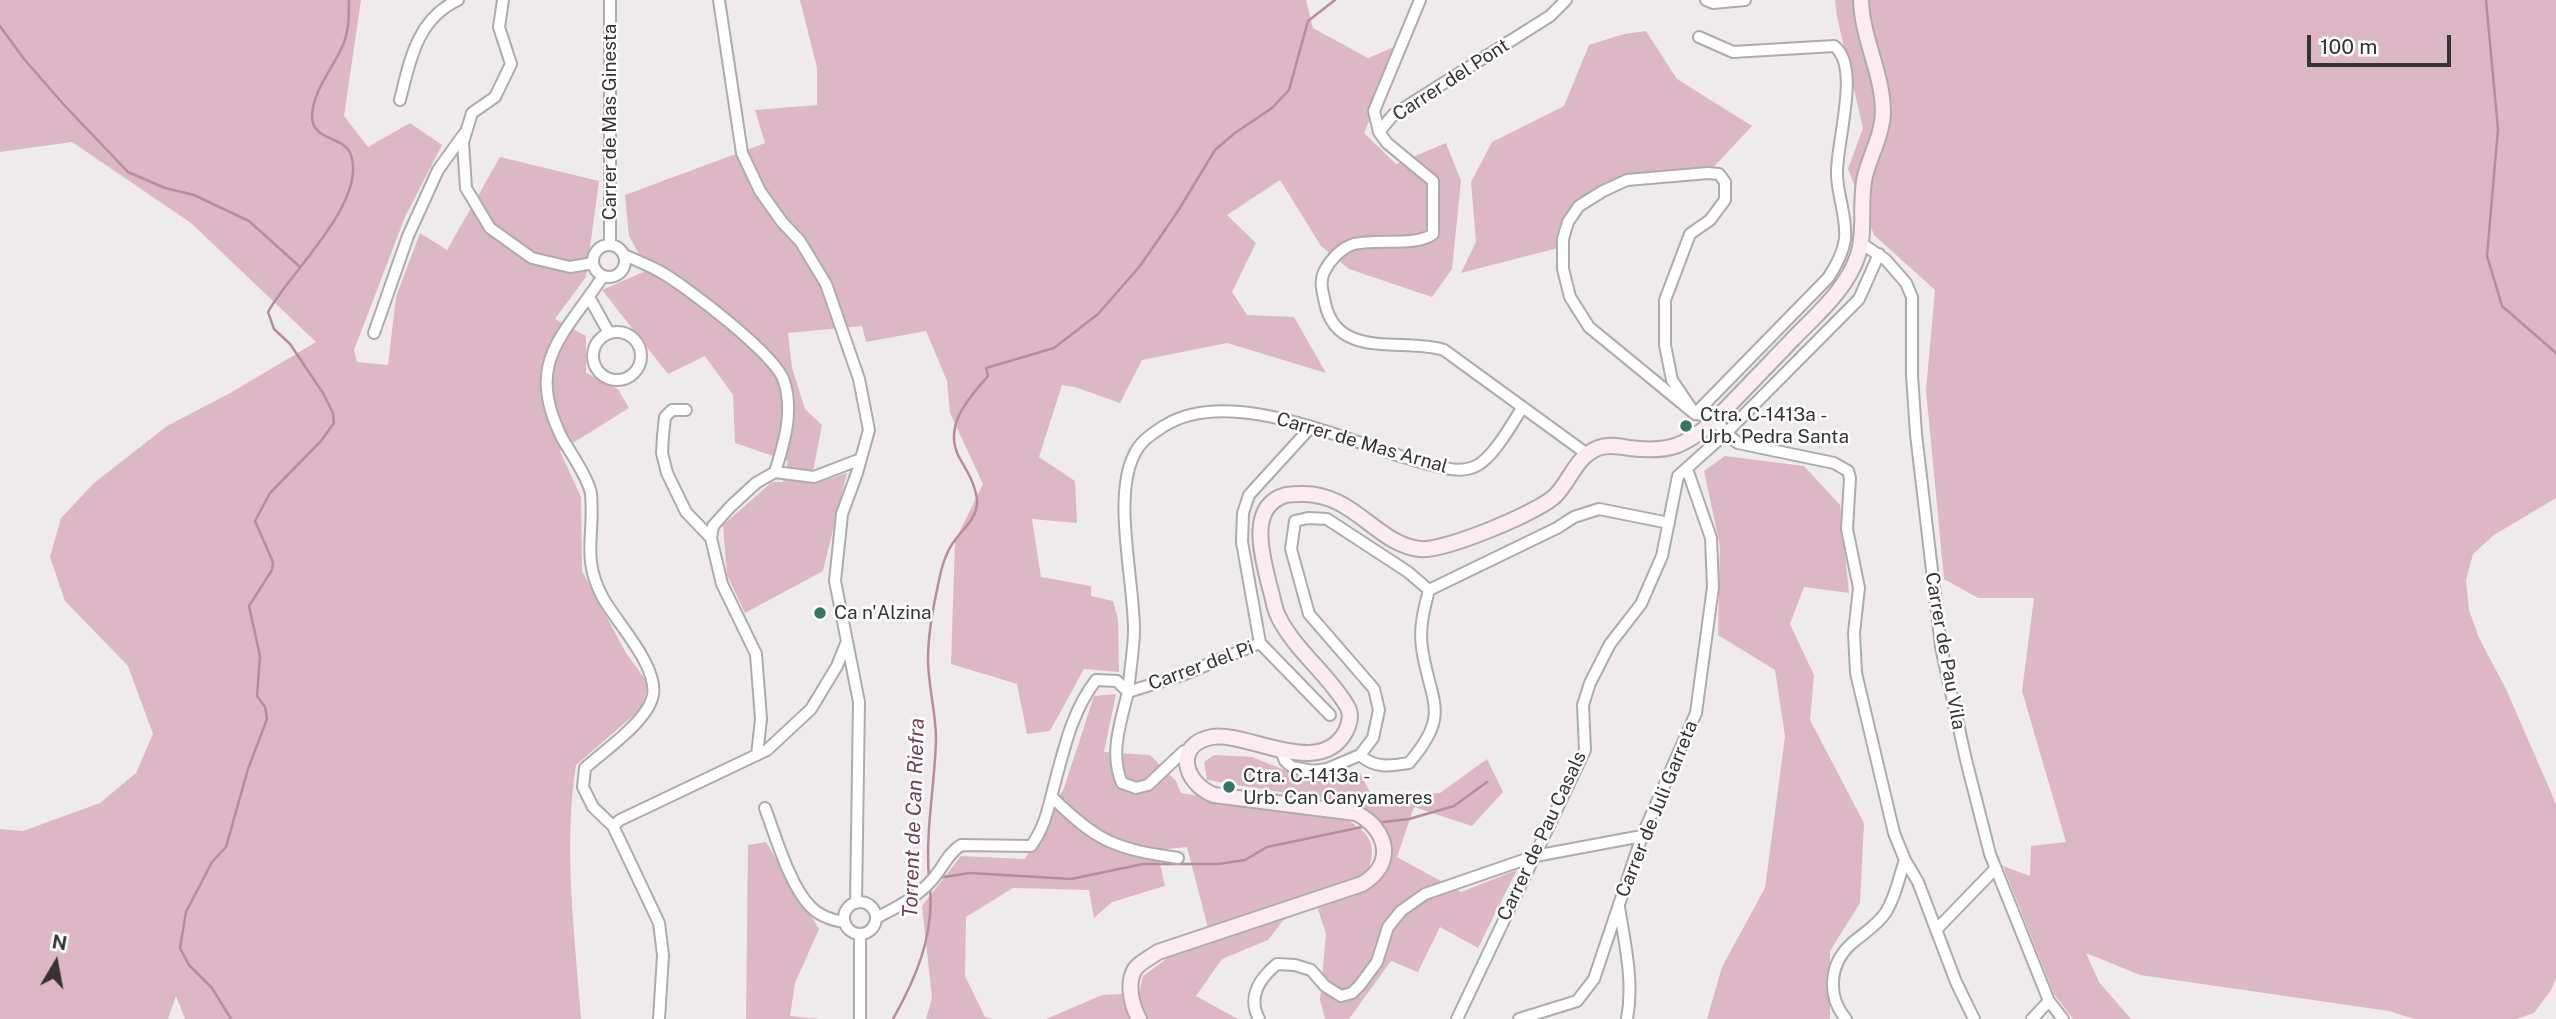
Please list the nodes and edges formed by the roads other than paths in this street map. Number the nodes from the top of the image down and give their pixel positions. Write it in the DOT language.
graph roads {
  1 [pos="458,0"];
  2 [pos="503,0"];
  3 [pos="610,0"];
  4 [pos="719,0"];
  5 [pos="1420,0"];
  6 [pos="1566,0"];
  7 [pos="1706,0"];
  8 [pos="1745,0"];
  9 [pos="1861,0"];
  10 [pos="1699,37"];
  11 [pos="400,100"];
  12 [pos="467,129"];
  13 [pos="1379,132"];
  14 [pos="1861,243"];
  15 [pos="610,245"];
  16 [pos="1879,254"];
  17 [pos="624,255"];
  18 [pos="593,263"];
  19 [pos="603,276"];
  20 [pos="589,297"];
  21 [pos="374,333"];
  22 [pos="610,333"];
  23 [pos="1522,408"];
  24 [pos="686,410"];
  25 [pos="1695,414"];
  26 [pos="1716,420"];
  27 [pos="1311,428"];
  28 [pos="1725,434"];
  29 [pos="1695,437"];
  30 [pos="1709,449"];
  31 [pos="1587,454"];
  32 [pos="861,459"];
  33 [pos="1687,469"];
  34 [pos="775,472"];
  35 [pos="1669,523"];
  36 [pos="711,538"];
  37 [pos="1429,590"];
  38 [pos="847,641"];
  39 [pos="1260,643"];
  40 [pos="1128,692"];
  41 [pos="1329,715"];
  42 [pos="1191,749"];
  43 [pos="1281,751"];
  44 [pos="757,755"];
  45 [pos="1360,755"];
  46 [pos="1166,767"];
  47 [pos="1189,772"];
  48 [pos="1052,797"];
  49 [pos="765,808"];
  50 [pos="613,826"];
  51 [pos="1642,836"];
  52 [pos="1535,856"];
  53 [pos="1178,858"];
  54 [pos="1905,860"];
  55 [pos="1995,869"];
  56 [pos="856,903"];
  57 [pos="1619,904"];
  58 [pos="876,918"];
  59 [pos="844,922"];
  60 [pos="1936,930"];
  61 [pos="860,934"];
  62 [pos="2049,1001"];
  63 [pos="659,1019"];
  64 [pos="860,1019"];
  65 [pos="1139,1019"];
  66 [pos="1259,1019"];
  67 [pos="1457,1019"];
  68 [pos="1519,1019"];
  69 [pos="1627,1019"];
  70 [pos="1846,1019"];
  71 [pos="1974,1019"];
  72 [pos="2032,1019"];
  73 [pos="2063,1019"];
  1 -- 11 [label="street"];
  2 -- 12 [label="street"];
  3 -- 15 [label="street, Carrer de Mas Ginesta"];
  4 -- 32 [label="street"];
  5 -- 13 [label="street"];
  6 -- 13 [label="street, Carrer del Pont"];
  7 -- 8 [label="street"];
  9 -- 14 [label="main road"];
  10 -- 25 [label="street"];
  12 -- 18 [label="street"];
  12 -- 21 [label="street"];
  13 -- 23 [label="street, Carrer del Pont"];
  14 -- 16 [label="street, Carrer de Pau Vila"];
  14 -- 26 [label="main road"];
  15 -- 17 [label="street"];
  15 -- 18 [label="street"];
  16 -- 28 [label="street, Carrer de Pau Casals"];
  16 -- 55 [label="street, Carrer de Pau Vila"];
  17 -- 19 [label="street"];
  17 -- 34 [label="street"];
  18 -- 19 [label="street"];
  19 -- 20 [label="street"];
  20 -- 22 [label="street"];
  20 -- 50 [label="street"];
  22 -- 22 [label="street"];
  23 -- 27 [label="street, Carrer de Mas Arnal"];
  23 -- 31 [label="street, Carrer del Pont"];
  24 -- 36 [label="street"];
  25 -- 25 [label="street"];
  25 -- 26 [label="street"];
  25 -- 29 [label="street"];
  26 -- 28 [label="street"];
  26 -- 29 [label="main road"];
  27 -- 39 [label="street"];
  27 -- 40 [label="street, Carrer de Mas Arnal"];
  28 -- 30 [label="street, Carrer de Pau Casals"];
  28 -- 54 [label="street"];
  29 -- 30 [label="street"];
  29 -- 31 [label="main road"];
  30 -- 33 [label="street, Carrer de Pau Casals"];
  31 -- 43 [label="main road"];
  32 -- 34 [label="street"];
  32 -- 38 [label="street"];
  33 -- 35 [label="street, Carrer de Pau Casals"];
  33 -- 51 [label="street, Carrer de Juli Garreta"];
  34 -- 36 [label="street"];
  35 -- 37 [label="street"];
  35 -- 52 [label="street, Carrer de Pau Casals"];
  36 -- 44 [label="street"];
  37 -- 45 [label="street"];
  37 -- 45 [label="street"];
  38 -- 44 [label="street"];
  38 -- 56 [label="street"];
  39 -- 40 [label="street, Carrer del Pi"];
  39 -- 41 [label="street, Carrer del Pi"];
  40 -- 46 [label="street, Carrer de Mas Arnal"];
  40 -- 48 [label="street"];
  42 -- 43 [label="main road"];
  42 -- 46 [label="street"];
  42 -- 47 [label="main road"];
  43 -- 45 [label="street"];
  44 -- 50 [label="street"];
  46 -- 47 [label="street"];
  47 -- 65 [label="main road"];
  48 -- 53 [label="street"];
  48 -- 58 [label="street"];
  49 -- 59 [label="street"];
  50 -- 63 [label="street"];
  51 -- 52 [label="street"];
  51 -- 57 [label="street, Carrer de Juli Garreta"];
  52 -- 66 [label="street"];
  52 -- 67 [label="street, Carrer de Pau Casals"];
  54 -- 60 [label="street"];
  54 -- 70 [label="street"];
  55 -- 60 [label="street"];
  55 -- 62 [label="street, Carrer de Pau Vila"];
  56 -- 58 [label="street"];
  56 -- 59 [label="street"];
  57 -- 68 [label="street, Carrer de Juli Garreta"];
  57 -- 69 [label="street"];
  58 -- 61 [label="street"];
  59 -- 61 [label="street"];
  60 -- 71 [label="street"];
  61 -- 64 [label="street"];
  62 -- 72 [label="street"];
  62 -- 73 [label="street, Carrer de Pau Vila"];
}
